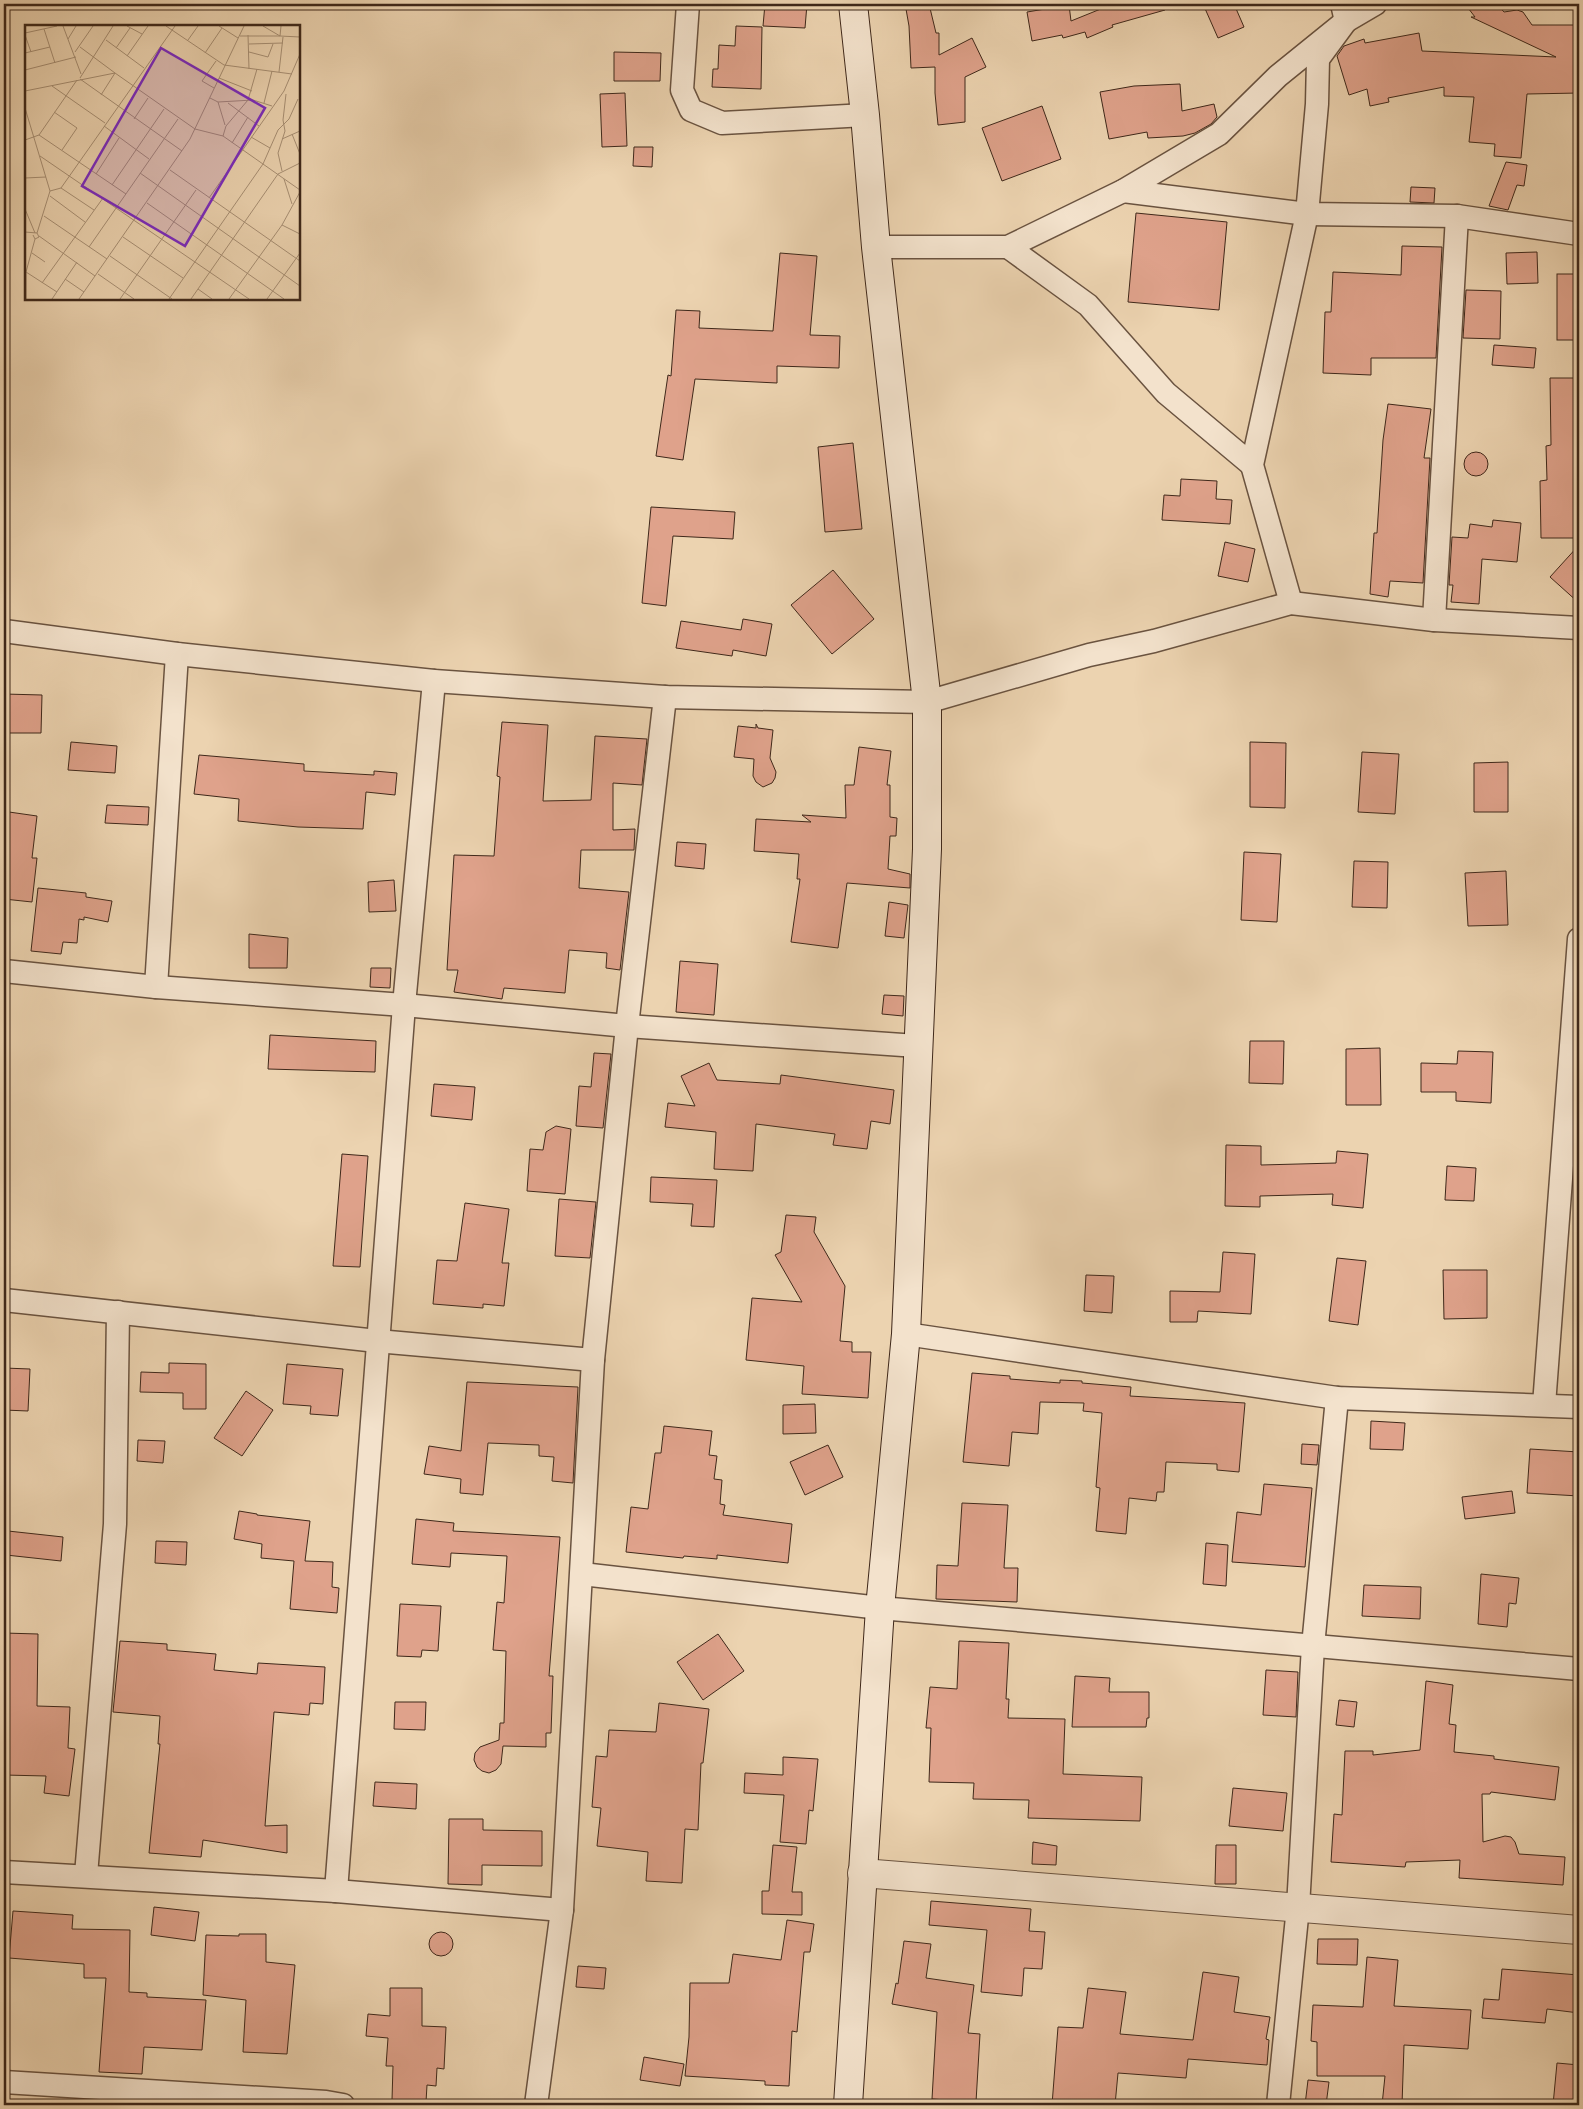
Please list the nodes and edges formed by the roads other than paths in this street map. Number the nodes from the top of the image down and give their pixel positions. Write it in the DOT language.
graph roads {
  1 [pos="688,4"];
  2 [pos="853,4"];
  3 [pos="1374,4"];
  4 [pos="1344,13"];
  5 [pos="865,115"];
  6 [pos="1123,191"];
  7 [pos="1307,214"];
  8 [pos="1457,216"];
  9 [pos="1579,234"];
  10 [pos="876,247"];
  11 [pos="1008,247"];
  12 [pos="1252,465"];
  13 [pos="1292,603"];
  14 [pos="1434,620"];
  15 [pos="1579,628"];
  16 [pos="4,631"];
  17 [pos="177,654"];
  18 [pos="434,681"];
  19 [pos="665,697"];
  20 [pos="927,702"];
  21 [pos="1579,939"];
  22 [pos="4,971"];
  23 [pos="156,987"];
  24 [pos="404,1005"];
  25 [pos="627,1026"];
  26 [pos="917,1046"];
  27 [pos="4,1300"];
  28 [pos="118,1312"];
  29 [pos="906,1334"];
  30 [pos="378,1341"];
  31 [pos="593,1360"];
  32 [pos="1337,1398"];
  33 [pos="1544,1405"];
  34 [pos="1579,1407"];
  35 [pos="582,1574"];
  36 [pos="880,1608"];
  37 [pos="1313,1646"];
  38 [pos="1579,1669"];
  39 [pos="4,1872"];
  40 [pos="862,1873"];
  41 [pos="86,1876"];
  42 [pos="336,1891"];
  43 [pos="1298,1908"];
  44 [pos="562,1910"];
  45 [pos="1579,1930"];
  46 [pos="4,2082"];
  47 [pos="331,2104"];
  48 [pos="536,2105"];
  49 [pos="848,2105"];
  50 [pos="1278,2105"];
  1 -- 5 [label="street"];
  2 -- 5 [label="main road"];
  3 -- 4 [label="street"];
  4 -- 6 [label="street"];
  4 -- 7 [label="street"];
  5 -- 10 [label="main road"];
  6 -- 7 [label="street"];
  6 -- 11 [label="street"];
  7 -- 8 [label="street"];
  7 -- 12 [label="street"];
  8 -- 9 [label="street"];
  8 -- 14 [label="street"];
  10 -- 11 [label="street"];
  10 -- 20 [label="main road"];
  11 -- 12 [label="street"];
  12 -- 13 [label="street"];
  13 -- 14 [label="street"];
  13 -- 20 [label="street"];
  14 -- 15 [label="street"];
  16 -- 17 [label="street"];
  17 -- 18 [label="street"];
  17 -- 23 [label="street"];
  18 -- 19 [label="street"];
  18 -- 24 [label="street"];
  19 -- 20 [label="street"];
  19 -- 25 [label="street"];
  20 -- 26 [label="main road"];
  21 -- 33 [label="street"];
  22 -- 23 [label="street"];
  23 -- 24 [label="street"];
  24 -- 25 [label="street"];
  24 -- 30 [label="street"];
  25 -- 26 [label="street"];
  25 -- 31 [label="street"];
  26 -- 29 [label="main road"];
  27 -- 28 [label="street"];
  28 -- 30 [label="street"];
  28 -- 41 [label="street"];
  29 -- 32 [label="street"];
  29 -- 36 [label="main road"];
  30 -- 31 [label="street"];
  30 -- 42 [label="street"];
  31 -- 35 [label="street"];
  32 -- 33 [label="street"];
  32 -- 37 [label="street"];
  33 -- 34 [label="street"];
  35 -- 36 [label="street"];
  35 -- 44 [label="street"];
  36 -- 37 [label="street"];
  36 -- 40 [label="main road"];
  37 -- 38 [label="street"];
  37 -- 43 [label="street"];
  39 -- 41 [label="street"];
  40 -- 43 [label="main road"];
  40 -- 49 [label="main road"];
  41 -- 42 [label="street"];
  42 -- 44 [label="street"];
  43 -- 45 [label="main road"];
  43 -- 50 [label="street"];
  44 -- 48 [label="street"];
  46 -- 47 [label="street"];
}
